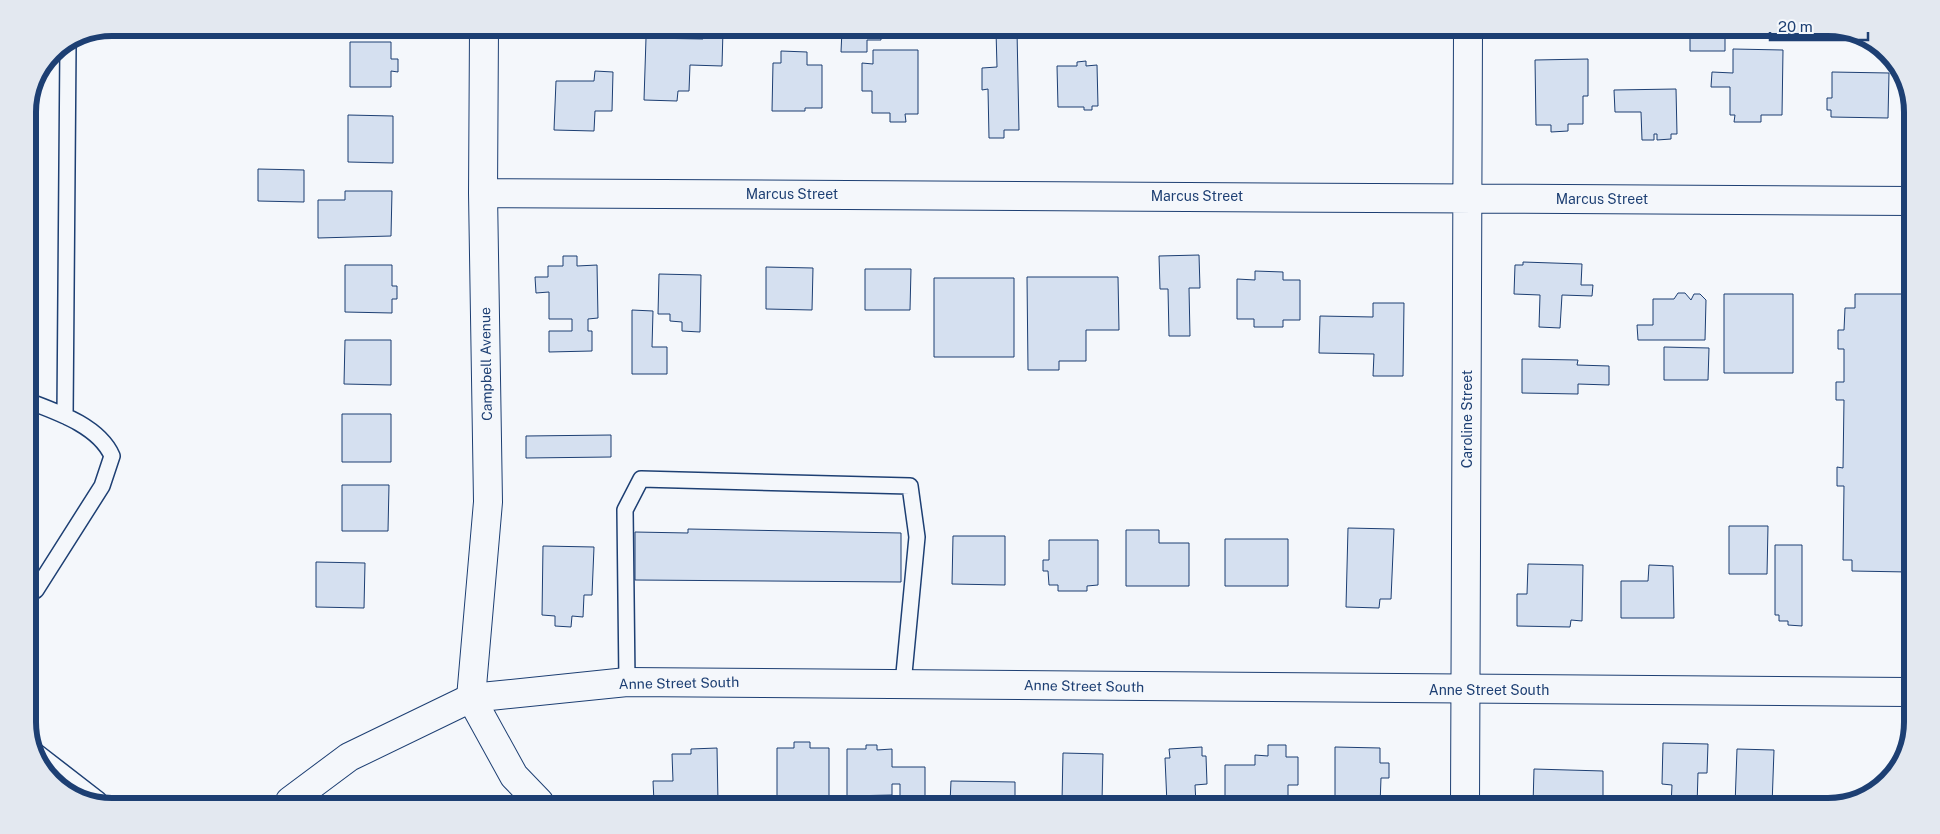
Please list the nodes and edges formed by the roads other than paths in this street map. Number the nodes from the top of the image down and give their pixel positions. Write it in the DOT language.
graph roads {
  1 [pos="484,36"];
  2 [pos="1468,36"];
  3 [pos="68,51"];
  4 [pos="483,193"];
  5 [pos="1466,198"];
  6 [pos="1904,201"];
  7 [pos="36,404"];
  8 [pos="65,416"];
  9 [pos="36,590"];
  10 [pos="628,682"];
  11 [pos="903,684"];
  12 [pos="1466,690"];
  13 [pos="1904,692"];
  14 [pos="471,698"];
  15 [pos="46,759"];
  16 [pos="92,794"];
  17 [pos="294,798"];
  18 [pos="535,798"];
  19 [pos="1465,798"];
  1 -- 4 [label="street, Campbell Avenue"];
  2 -- 5 [label="street, Caroline Street"];
  3 -- 8 [label="lane"];
  4 -- 5 [label="street, Marcus Street"];
  4 -- 14 [label="street, Campbell Avenue"];
  5 -- 6 [label="street, Marcus Street"];
  5 -- 12 [label="street, Caroline Street"];
  7 -- 8 [label="lane"];
  8 -- 9 [label="lane"];
  10 -- 11 [label="street, Anne Street South"];
  10 -- 11 [label="lane"];
  10 -- 14 [label="street, Anne Street South"];
  11 -- 12 [label="street, Anne Street South"];
  12 -- 13 [label="street, Anne Street South"];
  12 -- 19 [label="street, Caroline Street"];
  14 -- 17 [label="street, Anne Street South"];
  14 -- 18 [label="street"];
  15 -- 16 [label="lane"];
}
